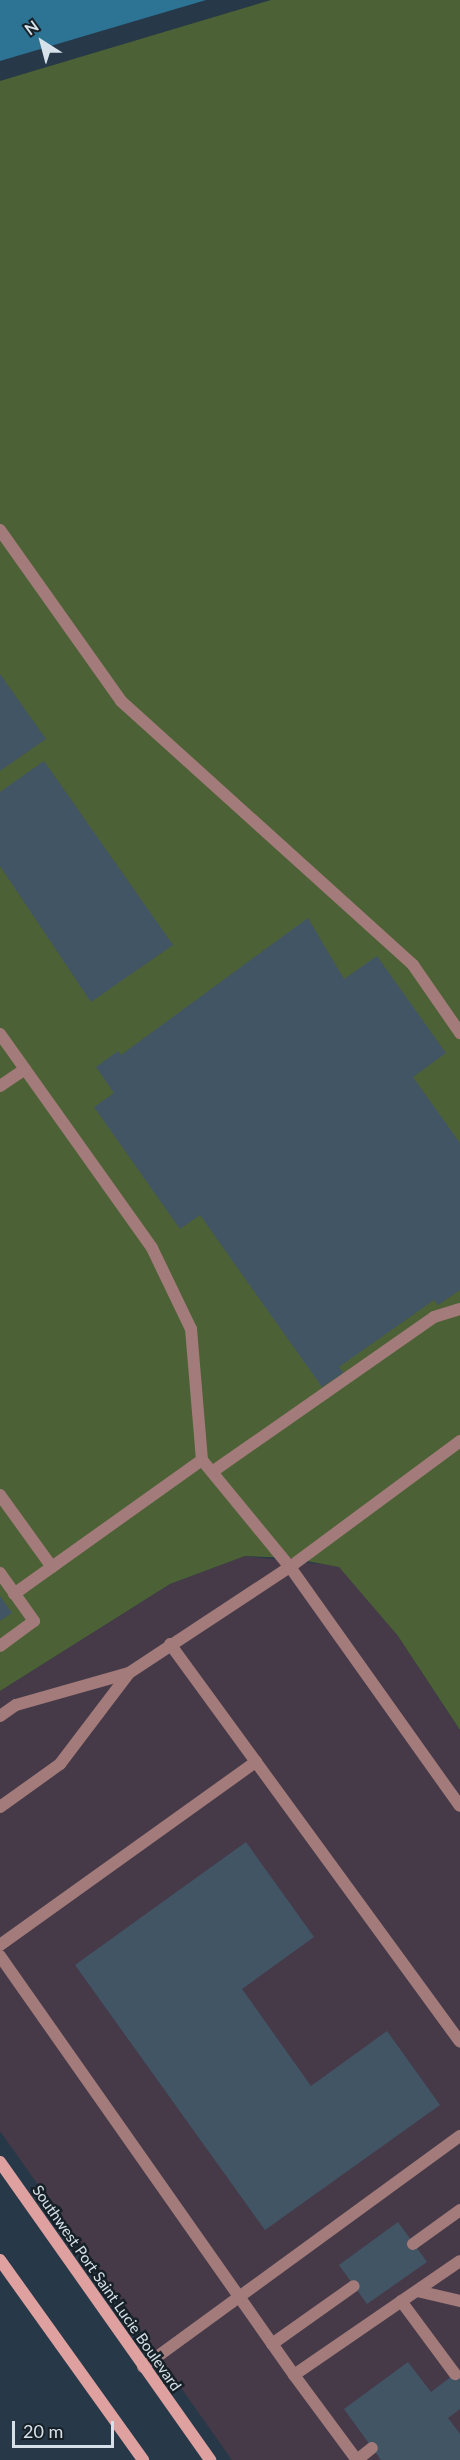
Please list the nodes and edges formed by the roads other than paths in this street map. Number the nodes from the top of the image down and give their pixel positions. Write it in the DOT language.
graph roads {
  1 [pos="0,530"];
  2 [pos="460,1033"];
  3 [pos="0,1034"];
  4 [pos="25,1069"];
  5 [pos="0,1086"];
  6 [pos="460,1309"];
  7 [pos="460,1442"];
  8 [pos="202,1460"];
  9 [pos="212,1472"];
  10 [pos="0,1495"];
  11 [pos="52,1567"];
  12 [pos="290,1567"];
  13 [pos="0,1573"];
  14 [pos="14,1594"];
  15 [pos="170,1644"];
  16 [pos="0,1646"];
  17 [pos="129,1674"];
  18 [pos="0,1716"];
  19 [pos="256,1762"];
  20 [pos="460,1806"];
  21 [pos="0,1807"];
  22 [pos="0,1945"];
  23 [pos="0,1956"];
  24 [pos="460,2042"];
  25 [pos="460,2136"];
  26 [pos="0,2162"];
  27 [pos="460,2210"];
  28 [pos="413,2244"];
  29 [pos="0,2260"];
  30 [pos="460,2261"];
  31 [pos="354,2286"];
  32 [pos="417,2291"];
  33 [pos="237,2296"];
  34 [pos="401,2301"];
  35 [pos="460,2301"];
  36 [pos="272,2344"];
  37 [pos="143,2367"];
  38 [pos="455,2374"];
  39 [pos="294,2375"];
  40 [pos="372,2448"];
  41 [pos="143,2460"];
  42 [pos="210,2460"];
  43 [pos="357,2460"];
  1 -- 2 [label="lane"];
  3 -- 4 [label="lane"];
  4 -- 5 [label="lane"];
  4 -- 8 [label="lane"];
  6 -- 9 [label="lane"];
  7 -- 12 [label="lane"];
  8 -- 9 [label="lane"];
  8 -- 11 [label="lane"];
  9 -- 12 [label="lane"];
  10 -- 11 [label="lane"];
  11 -- 14 [label="lane"];
  12 -- 15 [label="lane"];
  12 -- 20 [label="lane"];
  13 -- 14 [label="lane"];
  14 -- 16 [label="lane"];
  15 -- 17 [label="lane"];
  15 -- 19 [label="lane"];
  17 -- 18 [label="lane"];
  17 -- 21 [label="lane"];
  19 -- 22 [label="lane"];
  19 -- 24 [label="lane"];
  23 -- 33 [label="lane"];
  25 -- 33 [label="lane"];
  26 -- 37 [label="main road, Southwest Port Saint Lucie Boulevard"];
  27 -- 28 [label="lane"];
  29 -- 41 [label="main road"];
  30 -- 32 [label="lane"];
  31 -- 36 [label="lane"];
  32 -- 34 [label="lane"];
  32 -- 35 [label="lane"];
  33 -- 36 [label="lane"];
  33 -- 37 [label="lane"];
  34 -- 38 [label="lane"];
  34 -- 39 [label="lane"];
  36 -- 39 [label="lane"];
  37 -- 42 [label="main road, Southwest Port Saint Lucie Boulevard"];
  39 -- 43 [label="lane"];
  40 -- 43 [label="lane"];
}
